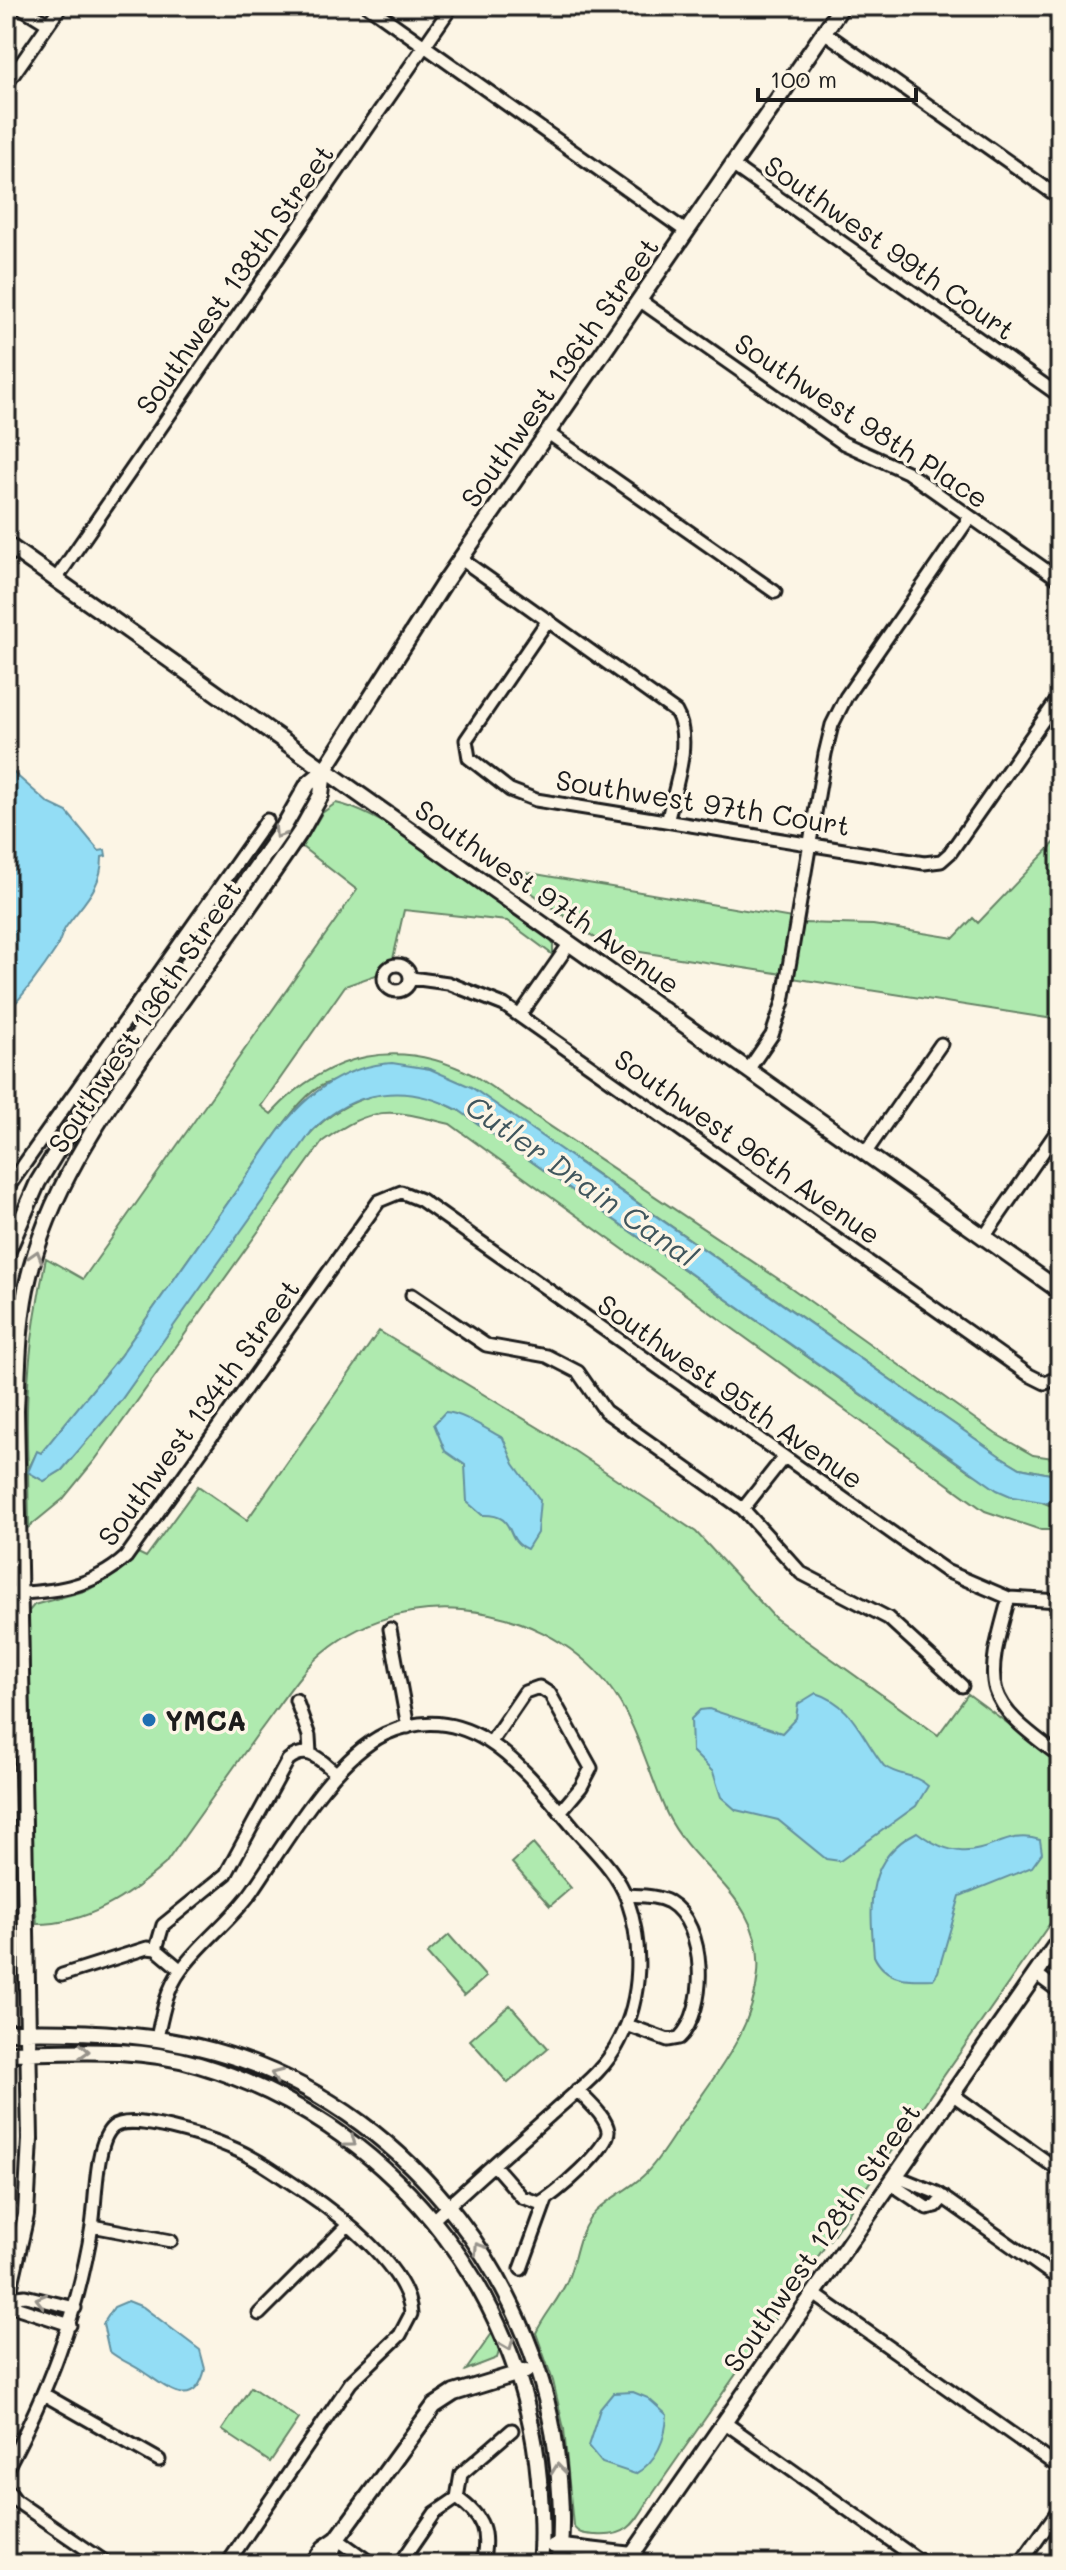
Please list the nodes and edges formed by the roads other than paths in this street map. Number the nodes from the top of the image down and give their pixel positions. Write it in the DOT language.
graph roads {
  1 [pos="19,6"];
  2 [pos="61,6"];
  3 [pos="368,6"];
  4 [pos="452,6"];
  5 [pos="842,6"];
  6 [pos="1047,6"];
  7 [pos="1060,15"];
  8 [pos="48,24"];
  9 [pos="824,32"];
  10 [pos="424,46"];
  11 [pos="6,85"];
  12 [pos="732,165"];
  13 [pos="1060,198"];
  14 [pos="687,232"];
  15 [pos="639,300"];
  16 [pos="1060,396"];
  17 [pos="548,433"];
  18 [pos="970,517"];
  19 [pos="6,544"];
  20 [pos="461,559"];
  21 [pos="56,579"];
  22 [pos="1060,580"];
  23 [pos="775,592"];
  24 [pos="548,620"];
  25 [pos="1060,696"];
  26 [pos="324,771"];
  27 [pos="668,819"];
  28 [pos="267,820"];
  29 [pos="809,843"];
  30 [pos="570,943"];
  31 [pos="411,978"];
  32 [pos="520,1015"];
  33 [pos="941,1044"];
  34 [pos="748,1070"];
  35 [pos="1060,1127"];
  36 [pos="866,1152"];
  37 [pos="6,1190"];
  38 [pos="388,1194"];
  39 [pos="984,1237"];
  40 [pos="6,1255"];
  41 [pos="1060,1291"];
  42 [pos="412,1295"];
  43 [pos="1060,1377"];
  44 [pos="784,1457"];
  45 [pos="743,1509"];
  46 [pos="13,1594"];
  47 [pos="1009,1598"];
  48 [pos="1060,1601"];
  49 [pos="390,1629"];
  50 [pos="962,1686"];
  51 [pos="296,1700"];
  52 [pos="408,1727"];
  53 [pos="491,1742"];
  54 [pos="310,1753"];
  55 [pos="1060,1756"];
  56 [pos="336,1773"];
  57 [pos="560,1812"];
  58 [pos="626,1895"];
  59 [pos="1060,1939"];
  60 [pos="156,1949"];
  61 [pos="181,1970"];
  62 [pos="1036,1974"];
  63 [pos="62,1975"];
  64 [pos="1060,1992"];
  65 [pos="627,2025"];
  66 [pos="6,2032"];
  67 [pos="28,2032"];
  68 [pos="157,2038"];
  69 [pos="6,2053"];
  70 [pos="29,2053"];
  71 [pos="305,2088"];
  72 [pos="577,2090"];
  73 [pos="952,2094"];
  74 [pos="320,2097"];
  75 [pos="295,2106"];
  76 [pos="310,2114"];
  77 [pos="494,2165"];
  78 [pos="1060,2171"];
  79 [pos="893,2180"];
  80 [pos="944,2197"];
  81 [pos="546,2200"];
  82 [pos="448,2206"];
  83 [pos="433,2220"];
  84 [pos="348,2225"];
  85 [pos="92,2226"];
  86 [pos="171,2241"];
  87 [pos="521,2269"];
  88 [pos="1060,2280"];
  89 [pos="814,2294"];
  90 [pos="7,2300"];
  91 [pos="75,2308"];
  92 [pos="259,2314"];
  93 [pos="70,2325"];
  94 [pos="538,2368"];
  95 [pos="519,2373"];
  96 [pos="45,2395"];
  97 [pos="724,2422"];
  98 [pos="512,2430"];
  99 [pos="159,2460"];
  100 [pos="1060,2468"];
  101 [pos="6,2470"];
  102 [pos="6,2489"];
  103 [pos="457,2498"];
  104 [pos="1060,2508"];
  105 [pos="337,2539"];
  106 [pos="542,2545"];
  107 [pos="561,2547"];
  108 [pos="629,2559"];
  109 [pos="108,2564"];
  110 [pos="227,2564"];
  111 [pos="312,2564"];
  112 [pos="326,2564"];
  113 [pos="372,2564"];
  114 [pos="400,2564"];
  115 [pos="482,2564"];
  116 [pos="540,2564"];
  117 [pos="558,2564"];
  118 [pos="645,2564"];
  119 [pos="924,2564"];
  120 [pos="1020,2564"];
  1 -- 8 [label="street"];
  2 -- 8 [label="street"];
  3 -- 10 [label="street"];
  4 -- 10 [label="street, Southwest 138th Street"];
  5 -- 9 [label="street, Southwest 136th Street"];
  6 -- 7 [label="street"];
  8 -- 11 [label="street"];
  9 -- 12 [label="street, Southwest 136th Street"];
  9 -- 13 [label="street"];
  10 -- 14 [label="street"];
  10 -- 21 [label="street, Southwest 138th Street"];
  12 -- 14 [label="street, Southwest 136th Street"];
  12 -- 16 [label="street, Southwest 99th Court"];
  14 -- 15 [label="street, Southwest 136th Street"];
  15 -- 17 [label="street, Southwest 136th Street"];
  15 -- 18 [label="street, Southwest 98th Place"];
  17 -- 20 [label="street, Southwest 136th Street"];
  17 -- 23 [label="street"];
  18 -- 22 [label="street, Southwest 98th Place"];
  18 -- 29 [label="street"];
  19 -- 21 [label="street, Southwest 97th Avenue"];
  20 -- 24 [label="street"];
  20 -- 26 [label="street, Southwest 136th Street"];
  21 -- 26 [label="street, Southwest 97th Avenue"];
  24 -- 27 [label="street"];
  24 -- 27 [label="street, Southwest 97th Court"];
  25 -- 29 [label="street, Southwest 97th Court"];
  26 -- 30 [label="street, Southwest 97th Avenue"];
  26 -- 40 [label="street, Southwest 136th Street, one-way"];
  46 -- 26 [label="street, Southwest 136th Street, one-way"];
  27 -- 29 [label="street, Southwest 97th Court"];
  28 -- 37 [label="street, Southwest 136th Street"];
  29 -- 34 [label="street"];
  30 -- 32 [label="street"];
  30 -- 34 [label="street, Southwest 97th Avenue"];
  31 -- 32 [label="street, Southwest 96th Avenue"];
  32 -- 43 [label="street, Southwest 96th Avenue"];
  33 -- 36 [label="street"];
  34 -- 36 [label="street, Southwest 97th Avenue"];
  35 -- 39 [label="street"];
  36 -- 39 [label="street, Southwest 97th Avenue"];
  38 -- 44 [label="street, Southwest 95th Avenue"];
  38 -- 46 [label="street, Southwest 134th Street"];
  39 -- 41 [label="street, Southwest 97th Avenue"];
  42 -- 45 [label="street"];
  44 -- 45 [label="street"];
  44 -- 47 [label="street, Southwest 95th Avenue"];
  45 -- 50 [label="street"];
  46 -- 67 [label="street, Southwest 136th Street"];
  47 -- 48 [label="street, Southwest 95th Avenue"];
  47 -- 55 [label="street"];
  49 -- 52 [label="street"];
  51 -- 54 [label="street"];
  52 -- 53 [label="street"];
  52 -- 56 [label="street"];
  53 -- 57 [label="street"];
  53 -- 57 [label="street"];
  54 -- 56 [label="street"];
  54 -- 60 [label="street"];
  56 -- 61 [label="street"];
  57 -- 58 [label="street"];
  58 -- 65 [label="street"];
  58 -- 65 [label="street"];
  59 -- 62 [label="street, Southwest 128th Street"];
  60 -- 61 [label="street"];
  60 -- 63 [label="street"];
  61 -- 68 [label="street"];
  62 -- 64 [label="street"];
  62 -- 73 [label="street, Southwest 128th Street"];
  65 -- 72 [label="street"];
  66 -- 67 [label="street"];
  67 -- 68 [label="street"];
  67 -- 70 [label="street, Southwest 136th Street"];
  71 -- 68 [label="street, one-way"];
  69 -- 70 [label="street"];
  70 -- 75 [label="street, one-way"];
  70 -- 90 [label="street, Southwest 136th Street"];
  71 -- 74 [label="street"];
  71 -- 75 [label="street"];
  72 -- 77 [label="street"];
  72 -- 81 [label="street"];
  73 -- 78 [label="street"];
  73 -- 79 [label="street, Southwest 128th Street"];
  74 -- 76 [label="street"];
  74 -- 82 [label="street"];
  75 -- 76 [label="street"];
  76 -- 83 [label="street, one-way"];
  77 -- 81 [label="street"];
  77 -- 82 [label="street"];
  79 -- 80 [label="street"];
  79 -- 80 [label="street"];
  79 -- 89 [label="street, Southwest 128th Street"];
  80 -- 88 [label="street"];
  81 -- 87 [label="street"];
  82 -- 83 [label="street"];
  94 -- 82 [label="street, one-way"];
  83 -- 95 [label="street, one-way"];
  84 -- 85 [label="street"];
  84 -- 92 [label="street"];
  84 -- 110 [label="street"];
  85 -- 86 [label="street"];
  85 -- 91 [label="street"];
  89 -- 97 [label="street, Southwest 128th Street"];
  89 -- 100 [label="street"];
  91 -- 90 [label="street, one-way"];
  90 -- 93 [label="street"];
  91 -- 93 [label="street"];
  93 -- 96 [label="street"];
  94 -- 95 [label="street"];
  107 -- 94 [label="street, one-way"];
  95 -- 105 [label="street"];
  95 -- 106 [label="street"];
  96 -- 99 [label="street"];
  96 -- 101 [label="street"];
  97 -- 108 [label="street, Southwest 128th Street"];
  97 -- 119 [label="street"];
  98 -- 103 [label="street"];
  102 -- 109 [label="street"];
  103 -- 114 [label="street"];
  103 -- 115 [label="street"];
  104 -- 120 [label="street"];
  105 -- 111 [label="street"];
  105 -- 112 [label="street"];
  105 -- 113 [label="street"];
  106 -- 107 [label="street"];
  106 -- 116 [label="street"];
  107 -- 108 [label="street"];
  107 -- 117 [label="street"];
  108 -- 118 [label="street"];
}
